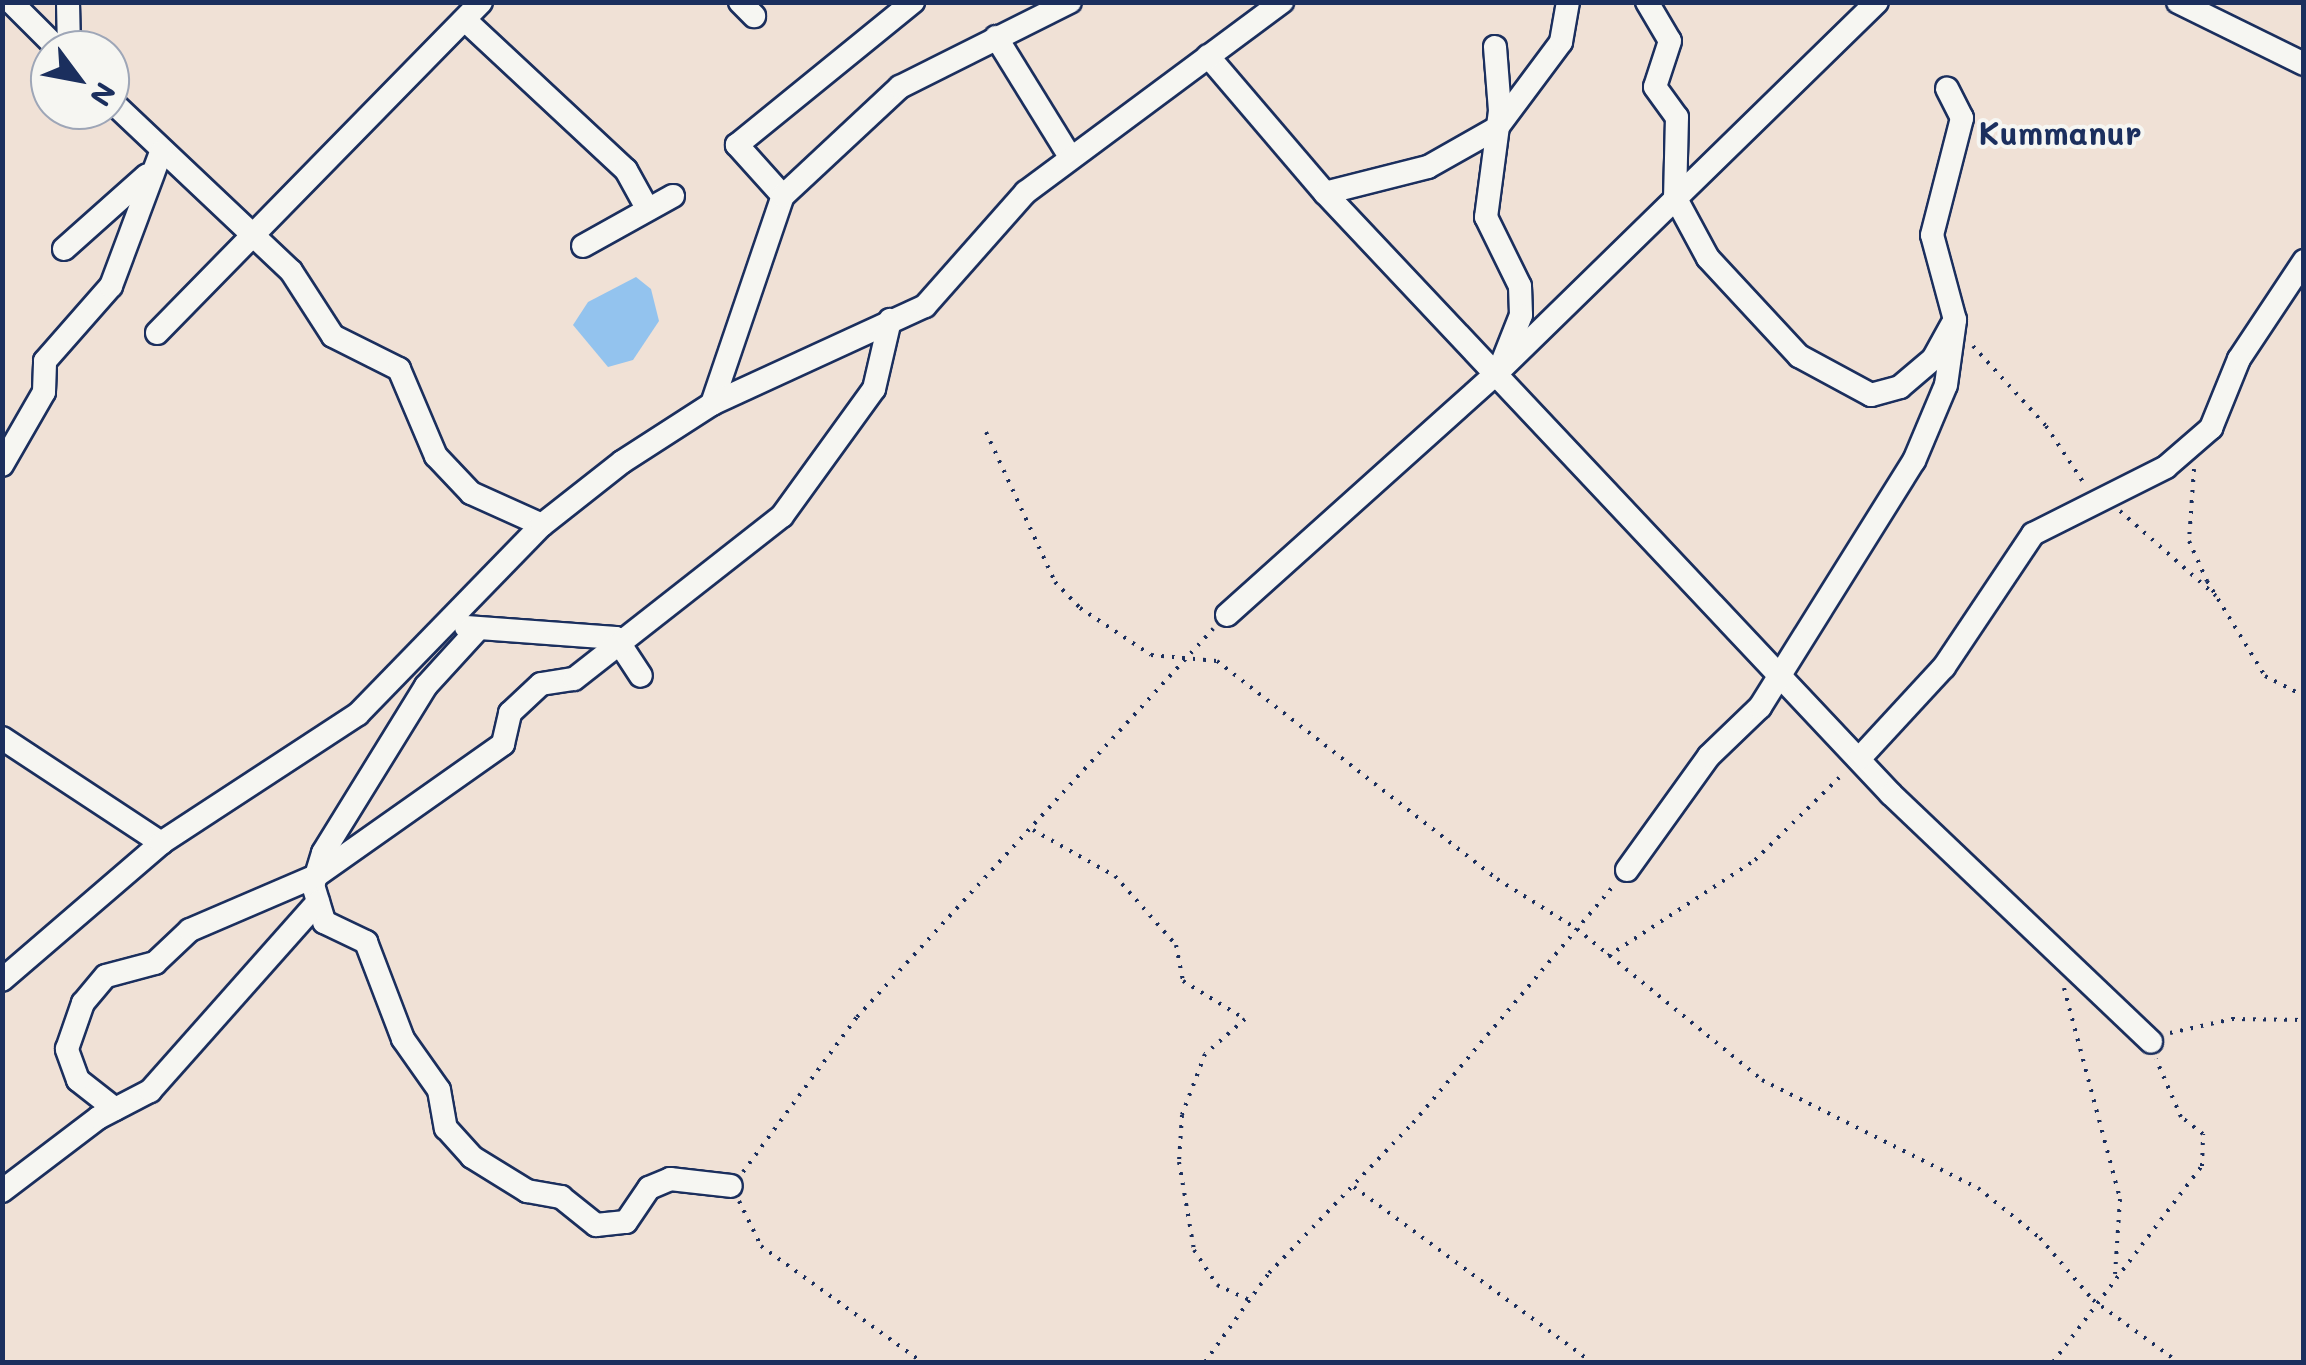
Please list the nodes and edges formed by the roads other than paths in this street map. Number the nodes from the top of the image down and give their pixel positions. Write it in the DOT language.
graph roads {
  1 [pos="10,2"];
  2 [pos="68,2"];
  3 [pos="913,2"];
  4 [pos="1070,2"];
  5 [pos="1282,2"];
  6 [pos="1568,2"];
  7 [pos="1647,2"];
  8 [pos="1877,2"];
  9 [pos="2178,2"];
  10 [pos="473,11"];
  11 [pos="39,30"];
  12 [pos="69,30"];
  13 [pos="996,37"];
  14 [pos="1494,48"];
  15 [pos="1208,56"];
  16 [pos="2304,64"];
  17 [pos="1947,90"];
  18 [pos="130,126"];
  19 [pos="1498,128"];
  20 [pos="1070,158"];
  21 [pos="157,161"];
  22 [pos="1326,193"];
  23 [pos="672,196"];
  24 [pos="783,196"];
  25 [pos="1675,196"];
  26 [pos="647,208"];
  27 [pos="248,231"];
  28 [pos="582,246"];
  29 [pos="64,249"];
  30 [pos="2304,261"];
  31 [pos="890,320"];
  32 [pos="1955,320"];
  33 [pos="158,333"];
  34 [pos="1499,372"];
  35 [pos="712,404"];
  36 [pos="2,465"];
  37 [pos="542,525"];
  38 [pos="1228,616"];
  39 [pos="444,622"];
  40 [pos="478,630"];
  41 [pos="616,638"];
  42 [pos="1780,672"];
  43 [pos="641,676"];
  44 [pos="2,738"];
  45 [pos="1859,759"];
  46 [pos="161,843"];
  47 [pos="1627,870"];
  48 [pos="316,876"];
  49 [pos="318,902"];
  50 [pos="2,980"];
  51 [pos="2150,1042"];
  52 [pos="115,1109"];
  53 [pos="731,1186"];
  54 [pos="2,1191"];
  1 -- 11 [label="street"];
  2 -- 12 [label="street"];
  3 -- 24 [label="street"];
  4 -- 13 [label="street"];
  5 -- 15 [label="street"];
  6 -- 19 [label="street"];
  7 -- 25 [label="street"];
  8 -- 25 [label="street"];
  9 -- 16 [label="street"];
  10 -- 26 [label="street"];
  10 -- 27 [label="street"];
  13 -- 20 [label="street"];
  13 -- 24 [label="street"];
  14 -- 19 [label="street"];
  15 -- 20 [label="street"];
  15 -- 22 [label="street"];
  17 -- 32 [label="street"];
  18 -- 21 [label="street"];
  19 -- 22 [label="street"];
  19 -- 34 [label="street"];
  20 -- 31 [label="street"];
  21 -- 27 [label="street"];
  21 -- 29 [label="street"];
  21 -- 36 [label="street"];
  22 -- 34 [label="street"];
  23 -- 26 [label="street"];
  24 -- 35 [label="street"];
  25 -- 32 [label="street"];
  25 -- 34 [label="street"];
  26 -- 28 [label="street"];
  27 -- 33 [label="street"];
  27 -- 37 [label="street"];
  30 -- 45 [label="street"];
  31 -- 35 [label="street"];
  31 -- 41 [label="street"];
  32 -- 42 [label="street"];
  34 -- 38 [label="street"];
  34 -- 42 [label="street"];
  35 -- 37 [label="street"];
  37 -- 39 [label="street"];
  39 -- 40 [label="street"];
  39 -- 46 [label="street"];
  40 -- 41 [label="street"];
  40 -- 48 [label="street"];
  41 -- 43 [label="street"];
  41 -- 48 [label="street"];
  42 -- 45 [label="street"];
  42 -- 47 [label="street"];
  44 -- 46 [label="street"];
  45 -- 51 [label="street"];
  46 -- 50 [label="street"];
  48 -- 49 [label="street"];
  48 -- 52 [label="street"];
  49 -- 52 [label="street"];
  49 -- 53 [label="street"];
  52 -- 54 [label="street"];
}
